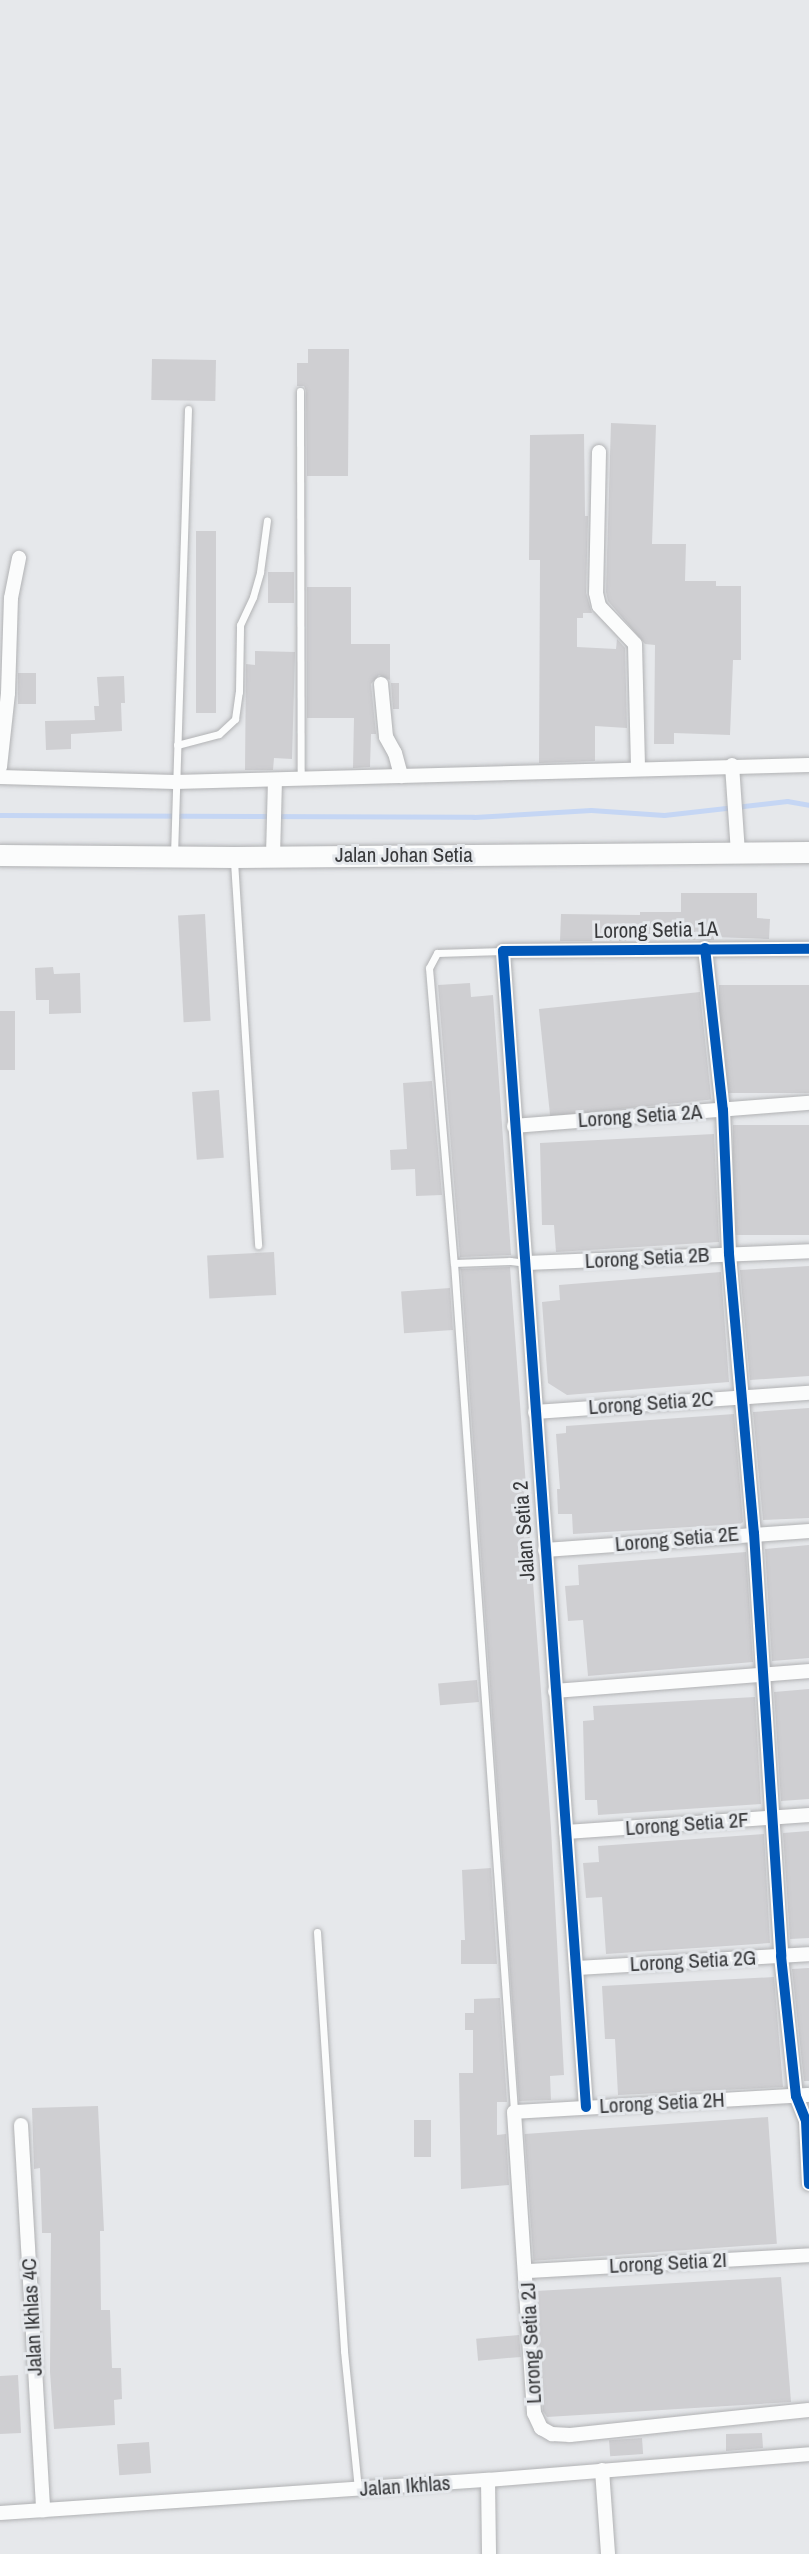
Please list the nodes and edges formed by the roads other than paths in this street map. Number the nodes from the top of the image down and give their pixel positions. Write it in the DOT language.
graph roads {
  1 [pos="300,391"];
  2 [pos="188,409"];
  3 [pos="599,452"];
  4 [pos="267,520"];
  5 [pos="19,558"];
  6 [pos="381,684"];
  7 [pos="177,745"];
  8 [pos="809,765"];
  9 [pos="0,767"];
  10 [pos="638,768"];
  11 [pos="733,771"];
  12 [pos="401,776"];
  13 [pos="0,777"];
  14 [pos="301,778"];
  15 [pos="175,782"];
  16 [pos="275,787"];
  17 [pos="738,852"];
  18 [pos="809,852"];
  19 [pos="0,855"];
  20 [pos="174,855"];
  21 [pos="273,856"];
  22 [pos="234,857"];
  23 [pos="705,948"];
  24 [pos="809,949"];
  25 [pos="503,951"];
  26 [pos="809,1103"];
  27 [pos="723,1110"];
  28 [pos="513,1126"];
  29 [pos="258,1245"];
  30 [pos="809,1251"];
  31 [pos="729,1254"];
  32 [pos="454,1263"];
  33 [pos="528,1263"];
  34 [pos="809,1393"];
  35 [pos="744,1396"];
  36 [pos="535,1412"];
  37 [pos="809,1531"];
  38 [pos="754,1533"];
  39 [pos="545,1550"];
  40 [pos="809,1671"];
  41 [pos="762,1675"];
  42 [pos="555,1691"];
  43 [pos="809,1815"];
  44 [pos="773,1818"];
  45 [pos="566,1832"];
  46 [pos="317,1932"];
  47 [pos="809,1954"];
  48 [pos="781,1955"];
  49 [pos="576,1968"];
  50 [pos="802,2095"];
  51 [pos="586,2107"];
  52 [pos="514,2112"];
  53 [pos="21,2125"];
  54 [pos="809,2184"];
  55 [pos="809,2255"];
  56 [pos="527,2271"];
  57 [pos="809,2410"];
  58 [pos="809,2454"];
  59 [pos="602,2470"];
  60 [pos="488,2480"];
  61 [pos="358,2489"];
  62 [pos="43,2510"];
  63 [pos="0,2513"];
  64 [pos="489,2554"];
  65 [pos="608,2554"];
  1 -- 14 [label="lane"];
  2 -- 7 [label="lane"];
  3 -- 10 [label="street"];
  4 -- 7 [label="lane"];
  5 -- 9 [label="street"];
  6 -- 12 [label="street"];
  7 -- 15 [label="lane"];
  8 -- 11 [label="street"];
  10 -- 11 [label="street"];
  10 -- 12 [label="street"];
  11 -- 17 [label="street"];
  12 -- 14 [label="street"];
  13 -- 15 [label="street"];
  14 -- 16 [label="street"];
  15 -- 16 [label="street"];
  15 -- 20 [label="lane"];
  16 -- 21 [label="street"];
  17 -- 18 [label="main road, Jalan Johan Setia"];
  17 -- 21 [label="main road, Jalan Johan Setia"];
  19 -- 20 [label="main road, Jalan Johan Setia"];
  20 -- 22 [label="main road, Jalan Johan Setia"];
  21 -- 22 [label="main road, Jalan Johan Setia"];
  22 -- 29 [label="lane"];
  23 -- 24 [label="street, Lorong Setia 1A"];
  23 -- 25 [label="street, Lorong Setia 1A"];
  23 -- 27 [label="street"];
  25 -- 28 [label="street, Jalan Setia 2"];
  25 -- 32 [label="lane"];
  26 -- 27 [label="street, Lorong Setia 2A"];
  27 -- 28 [label="street, Lorong Setia 2A"];
  27 -- 31 [label="street"];
  28 -- 33 [label="street, Jalan Setia 2"];
  30 -- 31 [label="street, Lorong Setia 2B"];
  31 -- 33 [label="street, Lorong Setia 2B"];
  31 -- 35 [label="street"];
  32 -- 33 [label="lane"];
  32 -- 52 [label="lane"];
  33 -- 36 [label="street, Jalan Setia 2"];
  34 -- 35 [label="street, Lorong Setia 2C"];
  35 -- 36 [label="street, Lorong Setia 2C"];
  35 -- 38 [label="street"];
  36 -- 39 [label="street, Jalan Setia 2"];
  37 -- 38 [label="street, Lorong Setia 2E"];
  38 -- 39 [label="street, Lorong Setia 2E"];
  38 -- 41 [label="street"];
  39 -- 42 [label="street, Jalan Setia 2"];
  40 -- 41 [label="street"];
  41 -- 42 [label="street"];
  41 -- 44 [label="street"];
  42 -- 45 [label="street, Jalan Setia 2"];
  43 -- 44 [label="street, Lorong Setia 2F"];
  44 -- 45 [label="street, Lorong Setia 2F"];
  44 -- 48 [label="street"];
  45 -- 49 [label="street, Jalan Setia 2"];
  46 -- 61 [label="lane"];
  47 -- 48 [label="street, Lorong Setia 2G"];
  48 -- 49 [label="street, Lorong Setia 2G"];
  48 -- 50 [label="street"];
  49 -- 51 [label="street, Jalan Setia 2"];
  50 -- 51 [label="street, Lorong Setia 2H"];
  50 -- 54 [label="street"];
  51 -- 52 [label="street, Lorong Setia 2H"];
  52 -- 56 [label="street, Lorong Setia 2J"];
  53 -- 62 [label="street, Jalan Ikhlas 4C"];
  55 -- 56 [label="street, Lorong Setia 2I"];
  56 -- 57 [label="street, Lorong Setia 2J"];
  58 -- 59 [label="street, Jalan Ikhlas"];
  59 -- 60 [label="street, Jalan Ikhlas"];
  59 -- 65 [label="street"];
  60 -- 61 [label="street, Jalan Ikhlas"];
  60 -- 64 [label="street"];
  61 -- 62 [label="street, Jalan Ikhlas"];
  62 -- 63 [label="street, Jalan Ikhlas"];
}
